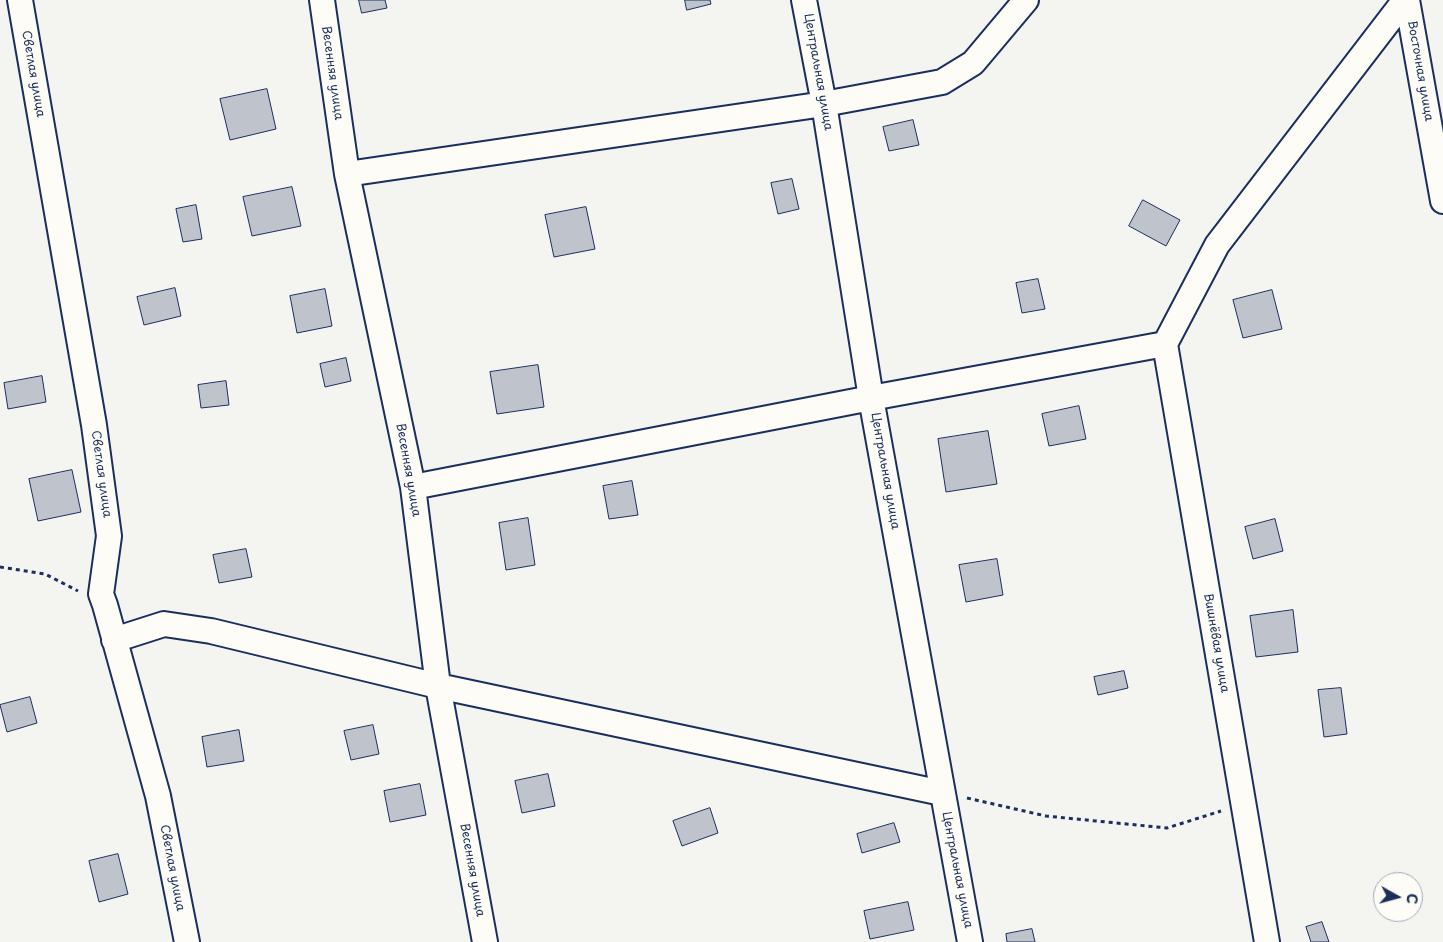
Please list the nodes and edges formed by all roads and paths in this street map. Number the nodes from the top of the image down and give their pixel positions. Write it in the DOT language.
graph roads {
  1 [pos="20,0"];
  2 [pos="322,0"];
  3 [pos="804,0"];
  4 [pos="1026,0"];
  5 [pos="1406,0"];
  6 [pos="824,104"];
  7 [pos="347,174"];
  8 [pos="1443,201"];
  9 [pos="1165,344"];
  10 [pos="871,398"];
  11 [pos="413,487"];
  12 [pos="0,566"];
  13 [pos="105,605"];
  14 [pos="114,640"];
  15 [pos="438,686"];
  16 [pos="942,793"];
  17 [pos="1244,804"];
  18 [pos="187,942"];
  19 [pos="486,942"];
  20 [pos="970,942"];
  21 [pos="1267,942"];
  1 -- 13 [label="street, Светлая улица"];
  2 -- 7 [label="street, Весенняя улица"];
  3 -- 6 [label="street, Центральная улица"];
  4 -- 6 [label="street"];
  5 -- 8 [label="street, Восточная улица"];
  5 -- 9 [label="street"];
  6 -- 7 [label="street"];
  6 -- 10 [label="street, Центральная улица"];
  7 -- 11 [label="street, Весенняя улица"];
  9 -- 10 [label="street"];
  9 -- 17 [label="street, Вишнёвая улица"];
  10 -- 11 [label="street"];
  10 -- 16 [label="street, Центральная улица"];
  11 -- 15 [label="street, Весенняя улица"];
  12 -- 13 [label="path"];
  13 -- 14 [label="street, Светлая улица"];
  14 -- 15 [label="street"];
  14 -- 18 [label="street, Светлая улица"];
  15 -- 16 [label="street"];
  15 -- 19 [label="street, Весенняя улица"];
  16 -- 17 [label="path"];
  16 -- 20 [label="street, Центральная улица"];
  17 -- 21 [label="street, Вишнёвая улица"];
}
